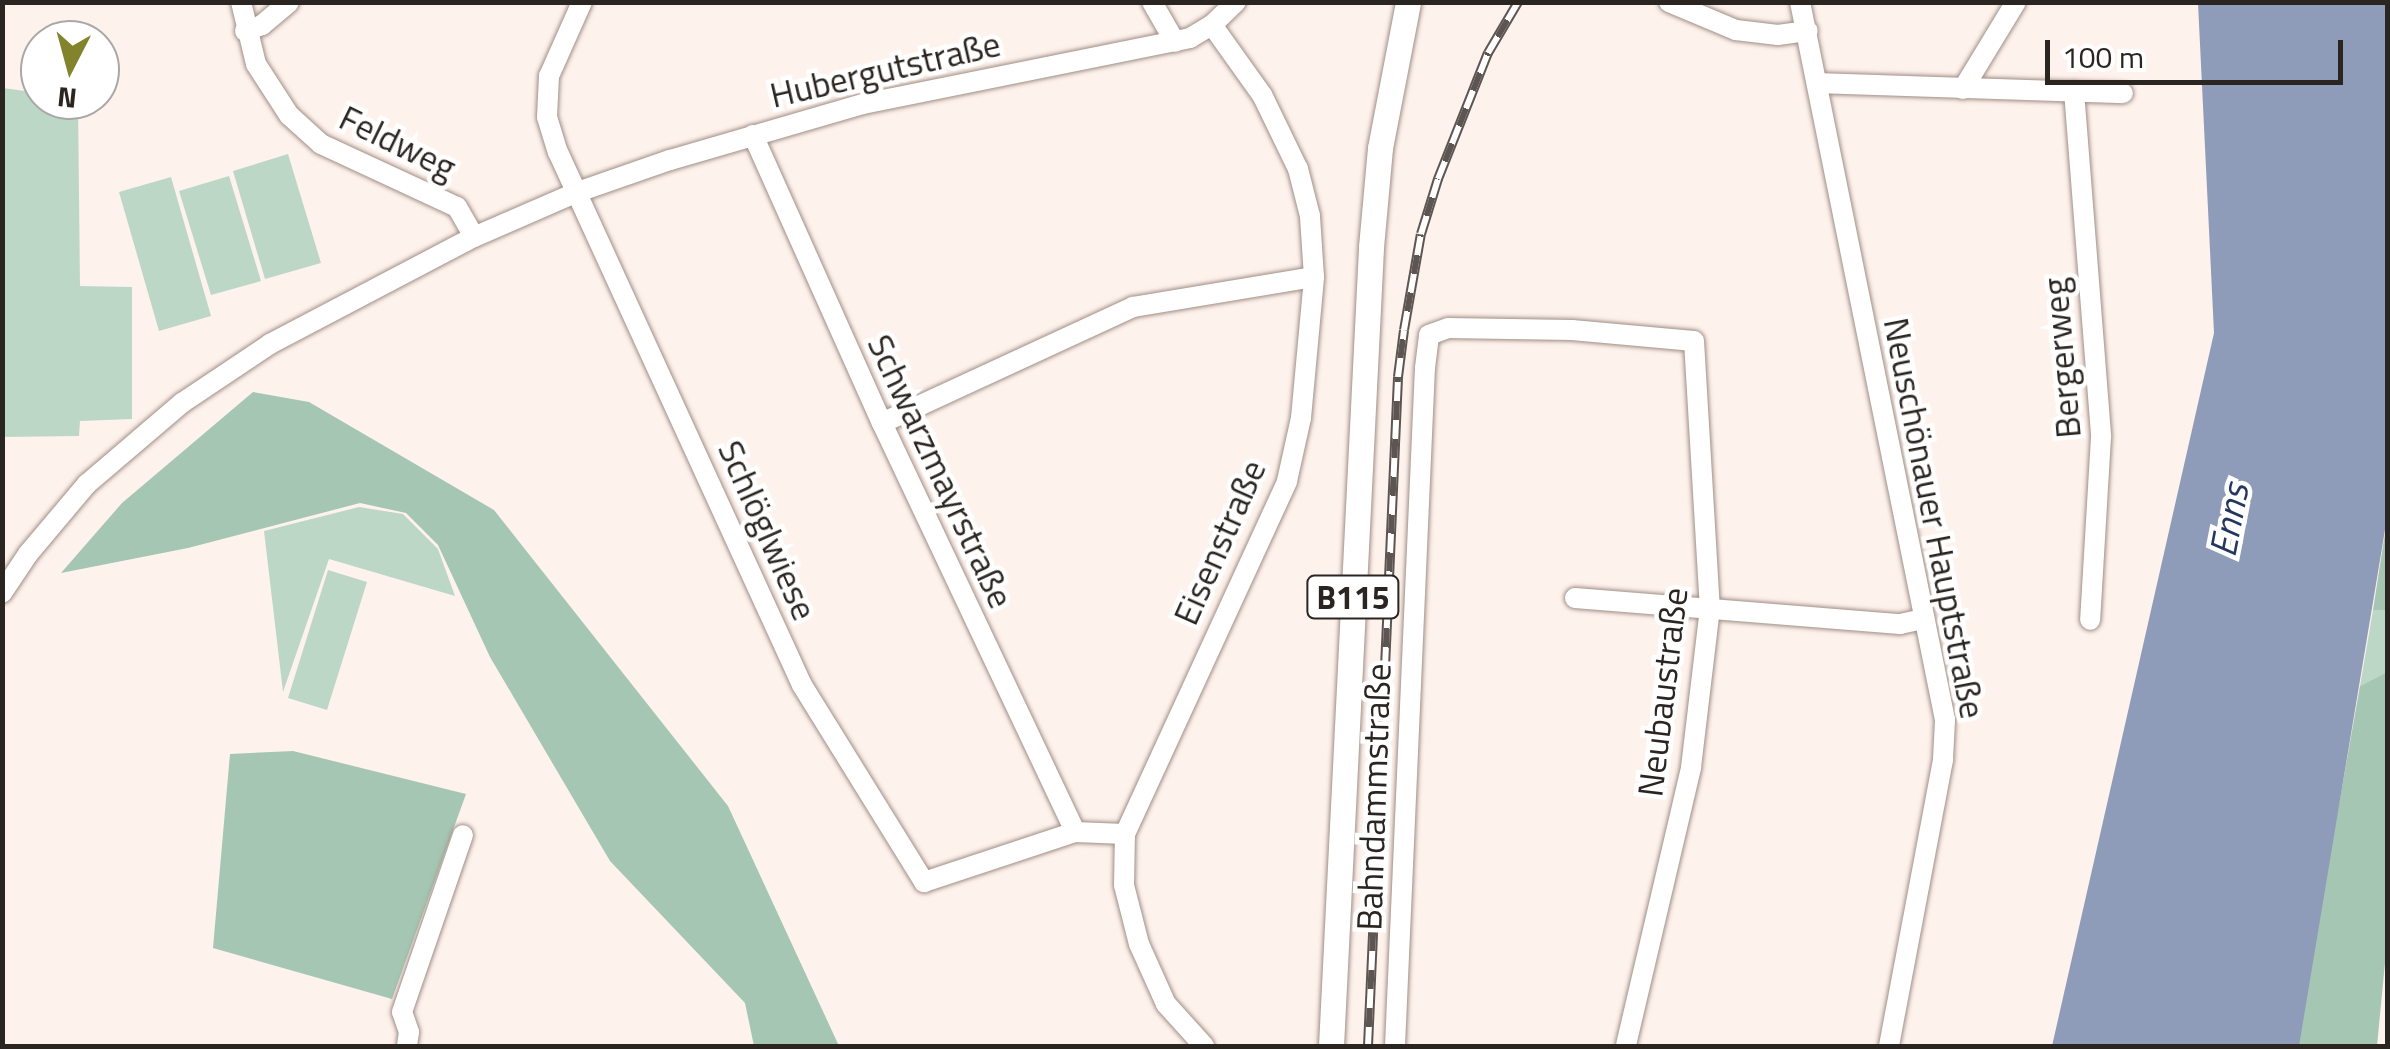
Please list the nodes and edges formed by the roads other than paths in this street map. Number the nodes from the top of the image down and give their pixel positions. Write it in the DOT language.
graph roads {
  1 [pos="241,2"];
  2 [pos="288,2"];
  3 [pos="582,2"];
  4 [pos="1152,2"];
  5 [pos="1236,2"];
  6 [pos="1408,2"];
  7 [pos="1669,2"];
  8 [pos="1800,2"];
  9 [pos="2016,2"];
  10 [pos="1212,25"];
  11 [pos="1808,31"];
  12 [pos="244,32"];
  13 [pos="1175,42"];
  14 [pos="1818,83"];
  15 [pos="1962,88"];
  16 [pos="2074,91"];
  17 [pos="2123,93"];
  18 [pos="753,134"];
  19 [pos="575,193"];
  20 [pos="474,237"];
  21 [pos="1314,277"];
  22 [pos="1572,330"];
  23 [pos="882,423"];
  24 [pos="2,593"];
  25 [pos="1574,598"];
  26 [pos="1710,608"];
  27 [pos="1924,619"];
  28 [pos="2090,620"];
  29 [pos="1075,832"];
  30 [pos="1124,834"];
  31 [pos="463,835"];
  32 [pos="408,1046"];
  33 [pos="1204,1046"];
  34 [pos="1331,1046"];
  35 [pos="1395,1046"];
  36 [pos="1626,1046"];
  37 [pos="1889,1046"];
  1 -- 12 [label="street, Feldweg"];
  2 -- 12 [label="street"];
  3 -- 19 [label="street, Schlöglwiese"];
  4 -- 13 [label="street"];
  5 -- 10 [label="street"];
  6 -- 34 [label="main road, B115"];
  7 -- 11 [label="street"];
  8 -- 11 [label="street, Neuschönauer Hauptstraße"];
  9 -- 15 [label="street"];
  10 -- 13 [label="street, Hubergutstraße"];
  10 -- 21 [label="street, Eisenstraße"];
  11 -- 14 [label="street, Neuschönauer Hauptstraße"];
  12 -- 20 [label="street, Feldweg"];
  13 -- 18 [label="street, Hubergutstraße"];
  14 -- 15 [label="street"];
  14 -- 27 [label="street, Neuschönauer Hauptstraße"];
  15 -- 16 [label="street"];
  16 -- 17 [label="street"];
  16 -- 28 [label="street, Bergerweg"];
  18 -- 19 [label="street, Hubergutstraße"];
  18 -- 23 [label="street, Schwarzmayrstraße"];
  19 -- 20 [label="street, Hubergutstraße"];
  19 -- 29 [label="street, Schlöglwiese"];
  20 -- 24 [label="street, Hubergutstraße"];
  21 -- 23 [label="street"];
  21 -- 30 [label="street, Eisenstraße"];
  22 -- 26 [label="street, Neubaustraße"];
  22 -- 35 [label="street, Bahndammstraße"];
  23 -- 29 [label="street, Schwarzmayrstraße"];
  25 -- 26 [label="street"];
  26 -- 27 [label="street"];
  26 -- 36 [label="street, Neubaustraße"];
  27 -- 37 [label="street, Neuschönauer Hauptstraße"];
  29 -- 30 [label="street"];
  30 -- 33 [label="street, Eisenstraße"];
  31 -- 32 [label="street"];
}
